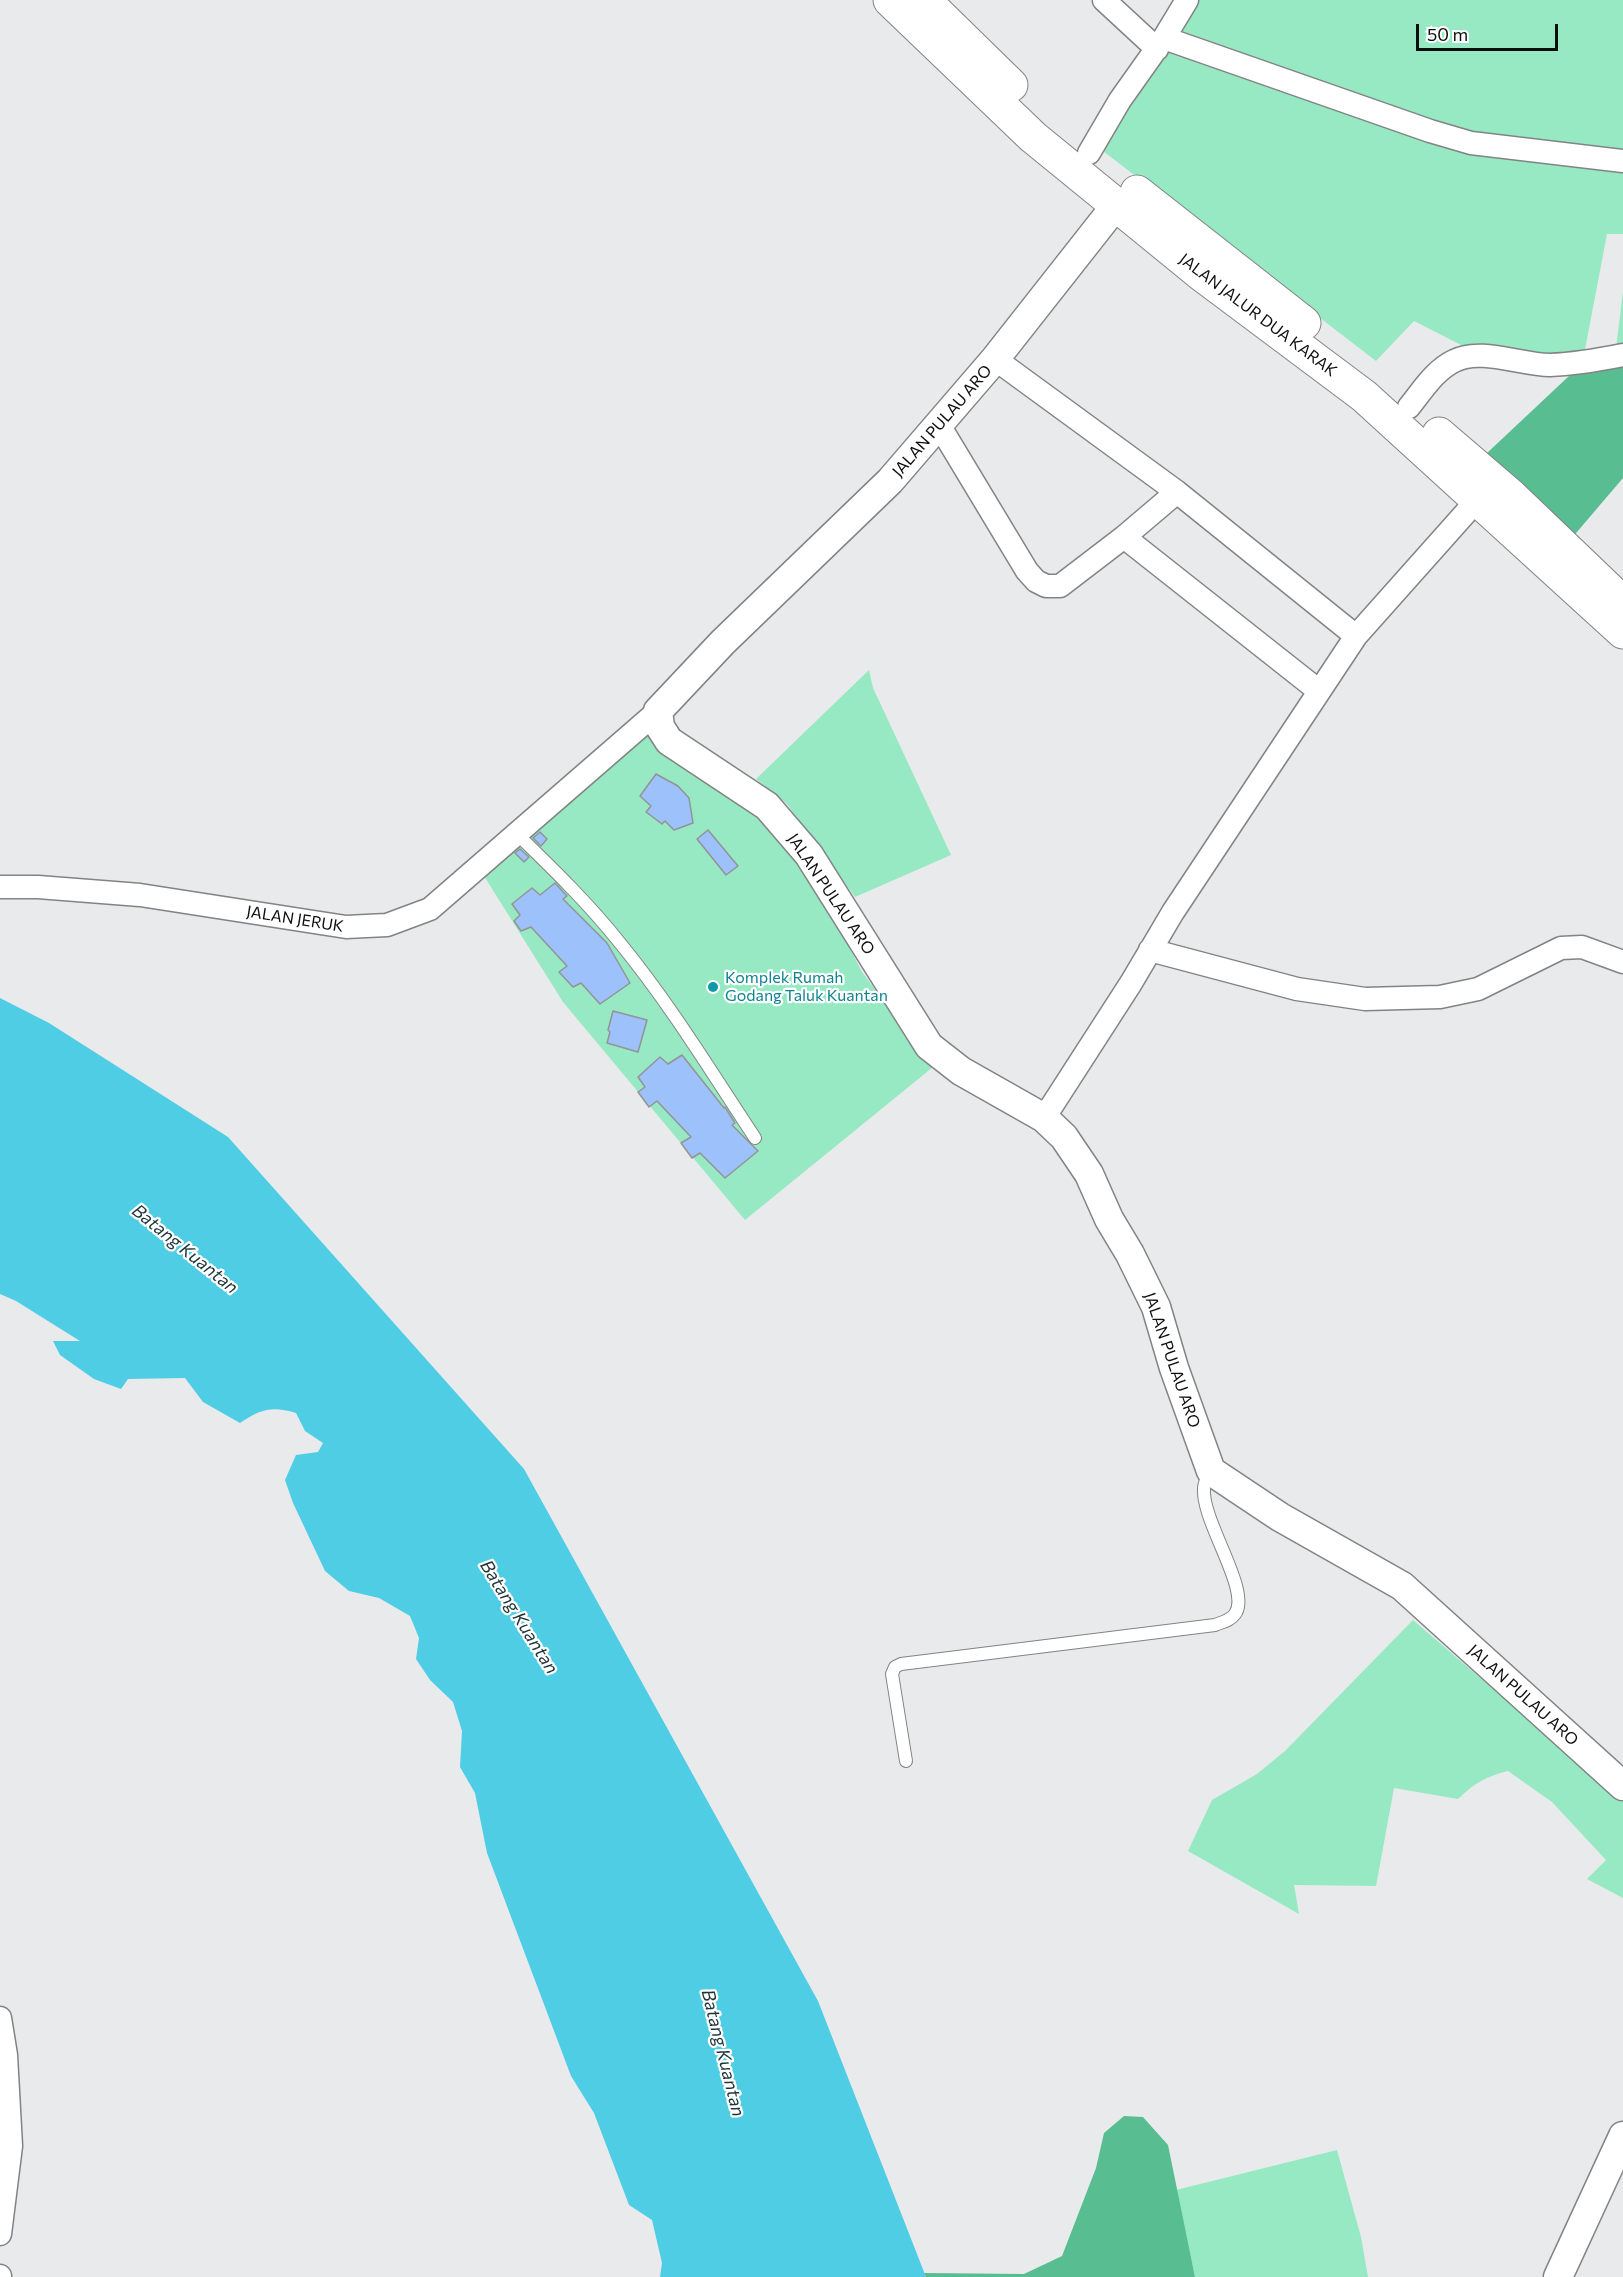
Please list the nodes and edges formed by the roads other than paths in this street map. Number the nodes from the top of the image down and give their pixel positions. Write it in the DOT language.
graph roads {
  1 [pos="890,0"];
  2 [pos="924,0"];
  3 [pos="1104,0"];
  4 [pos="1187,0"];
  5 [pos="1160,44"];
  6 [pos="1089,153"];
  7 [pos="1623,161"];
  8 [pos="1118,204"];
  9 [pos="1623,356"];
  10 [pos="995,359"];
  11 [pos="1409,407"];
  12 [pos="939,425"];
  13 [pos="1177,492"];
  14 [pos="1478,499"];
  15 [pos="1124,537"];
  16 [pos="1623,603"];
  17 [pos="1623,632"];
  18 [pos="1356,636"];
  19 [pos="1319,691"];
  20 [pos="658,711"];
  21 [pos="517,834"];
  22 [pos="0,887"];
  23 [pos="1150,950"];
  24 [pos="1623,962"];
  25 [pos="1044,1118"];
  26 [pos="755,1138"];
  27 [pos="1210,1471"];
  28 [pos="906,1761"];
  29 [pos="1623,1785"];
  30 [pos="0,2018"];
  31 [pos="1623,2136"];
  32 [pos="0,2234"];
  33 [pos="1558,2277"];
  1 -- 8 [label="main road, JALAN JALUR DUA KARAK"];
  2 -- 6 [label="main road, JALAN JALUR DUA KARAK"];
  3 -- 5 [label="street"];
  4 -- 5 [label="street"];
  5 -- 6 [label="street"];
  5 -- 7 [label="street"];
  6 -- 11 [label="main road, JALAN JALUR DUA KARAK"];
  8 -- 10 [label="street, JALAN PULAU ARO"];
  8 -- 14 [label="main road, JALAN JALUR DUA KARAK"];
  9 -- 11 [label="street"];
  10 -- 12 [label="street, JALAN PULAU ARO"];
  10 -- 13 [label="street"];
  11 -- 16 [label="main road, JALAN JALUR DUA KARAK"];
  12 -- 15 [label="street"];
  12 -- 20 [label="street, JALAN PULAU ARO"];
  13 -- 15 [label="street"];
  13 -- 18 [label="street"];
  14 -- 17 [label="main road, JALAN JALUR DUA KARAK"];
  14 -- 18 [label="street"];
  15 -- 19 [label="street"];
  18 -- 19 [label="street"];
  19 -- 23 [label="street"];
  20 -- 21 [label="street, JALAN JERUK"];
  20 -- 25 [label="street, JALAN PULAU ARO"];
  21 -- 22 [label="street, JALAN JERUK"];
  21 -- 26 [label="lane"];
  23 -- 24 [label="street"];
  23 -- 25 [label="street"];
  25 -- 27 [label="street, JALAN PULAU ARO"];
  27 -- 28 [label="lane"];
  27 -- 29 [label="street, JALAN PULAU ARO"];
  30 -- 32 [label="street"];
  31 -- 33 [label="street"];
}
